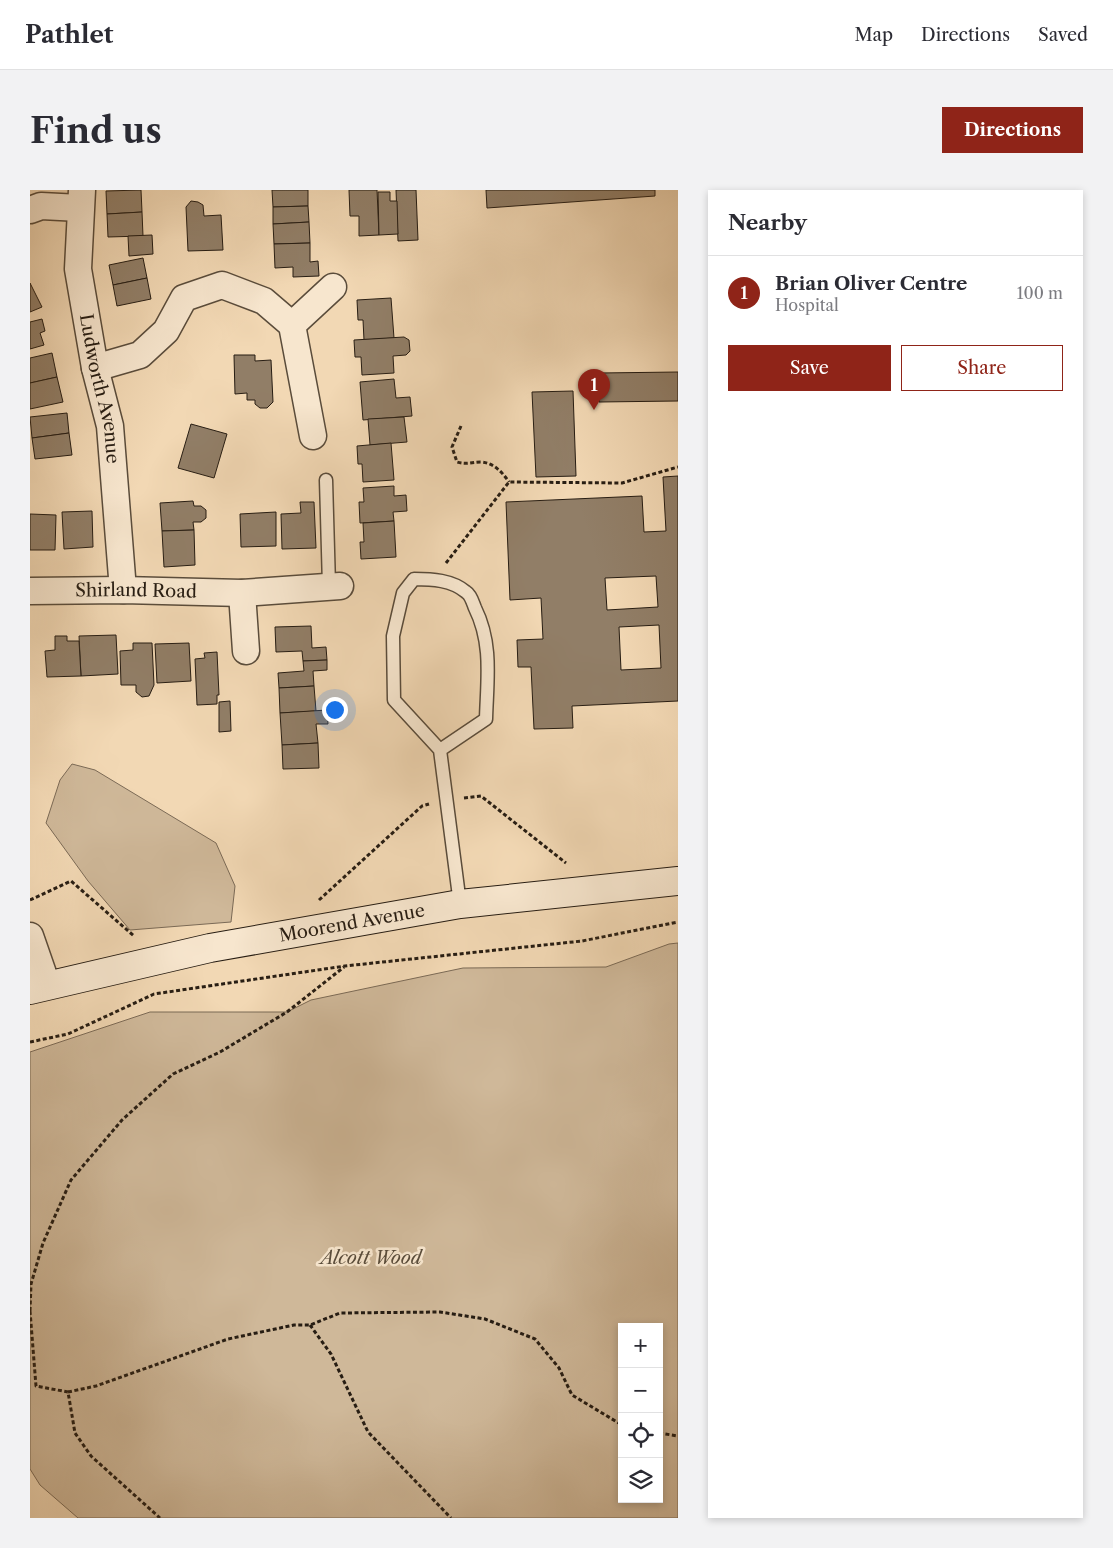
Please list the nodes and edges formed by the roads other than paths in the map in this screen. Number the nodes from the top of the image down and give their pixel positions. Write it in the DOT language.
graph roads {
  1 [pos="81,199"];
  2 [pos="30,210"];
  3 [pos="333,287"];
  4 [pos="292,325"];
  5 [pos="95,368"];
  6 [pos="313,436"];
  7 [pos="326,480"];
  8 [pos="334,586"];
  9 [pos="122,590"];
  10 [pos="30,591"];
  11 [pos="242,593"];
  12 [pos="246,652"];
  13 [pos="440,750"];
  14 [pos="678,881"];
  15 [pos="460,904"];
  16 [pos="30,936"];
  17 [pos="39,988"];
  1 -- 2 [label="street"];
  1 -- 5 [label="street, Ludworth Avenue"];
  3 -- 4 [label="street"];
  4 -- 5 [label="street"];
  4 -- 6 [label="street"];
  5 -- 9 [label="street, Ludworth Avenue"];
  7 -- 8 [label="lane"];
  8 -- 11 [label="street, Shirland Road"];
  9 -- 10 [label="street, Shirland Road"];
  9 -- 11 [label="street, Shirland Road"];
  11 -- 12 [label="street"];
  13 -- 13 [label="lane"];
  13 -- 15 [label="lane"];
  14 -- 15 [label="street, Moorend Avenue"];
  15 -- 17 [label="street, Moorend Avenue"];
  16 -- 17 [label="street"];
}
